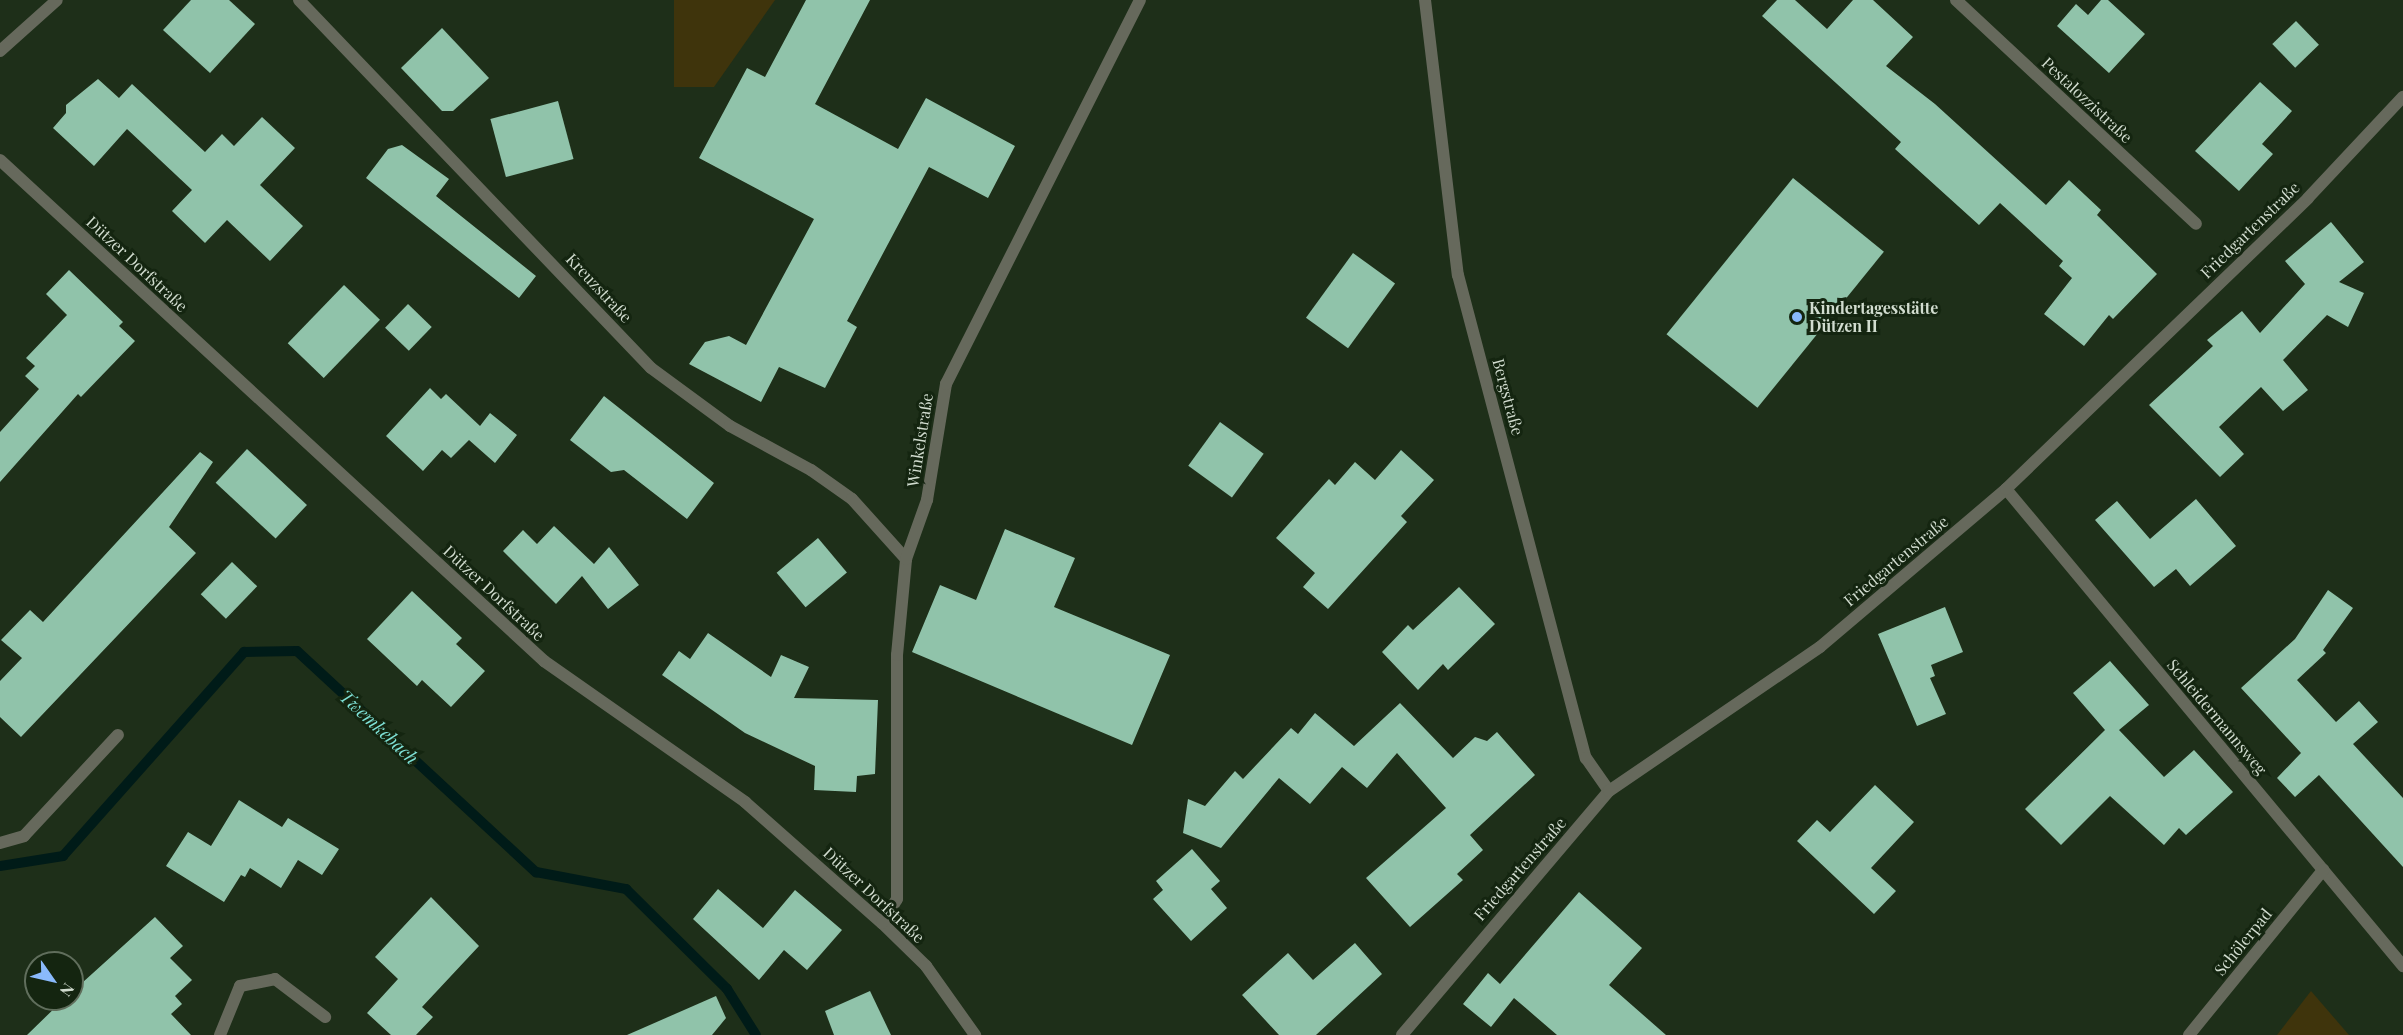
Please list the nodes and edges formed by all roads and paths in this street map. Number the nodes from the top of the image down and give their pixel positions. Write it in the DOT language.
graph roads {
  1 [pos="57,0"];
  2 [pos="299,0"];
  3 [pos="1140,0"];
  4 [pos="1425,0"];
  5 [pos="1956,0"];
  6 [pos="0,51"];
  7 [pos="2403,97"];
  8 [pos="0,160"];
  9 [pos="2196,224"];
  10 [pos="2006,489"];
  11 [pos="906,559"];
  12 [pos="118,735"];
  13 [pos="1609,791"];
  14 [pos="0,843"];
  15 [pos="2323,870"];
  16 [pos="882,923"];
  17 [pos="2403,966"];
  18 [pos="325,1017"];
  19 [pos="220,1035"];
  20 [pos="975,1035"];
  21 [pos="1402,1035"];
  22 [pos="2189,1035"];
  1 -- 6 [label="street"];
  2 -- 11 [label="street, Kreuzstraße"];
  3 -- 11 [label="street, Winkelstraße"];
  4 -- 13 [label="street, Bergstraße"];
  5 -- 9 [label="street, Pestalozzistraße"];
  7 -- 10 [label="street, Friedgartenstraße"];
  8 -- 16 [label="street, Dützer Dorfstraße"];
  10 -- 13 [label="street, Friedgartenstraße"];
  10 -- 15 [label="street, Schleidermannsweg"];
  11 -- 16 [label="street, Winkelstraße"];
  12 -- 14 [label="street"];
  13 -- 21 [label="street, Friedgartenstraße"];
  15 -- 17 [label="street, Schleidermannsweg"];
  15 -- 22 [label="street, Schölerpad"];
  16 -- 20 [label="street, Dützer Dorfstraße"];
  18 -- 19 [label="street"];
}
